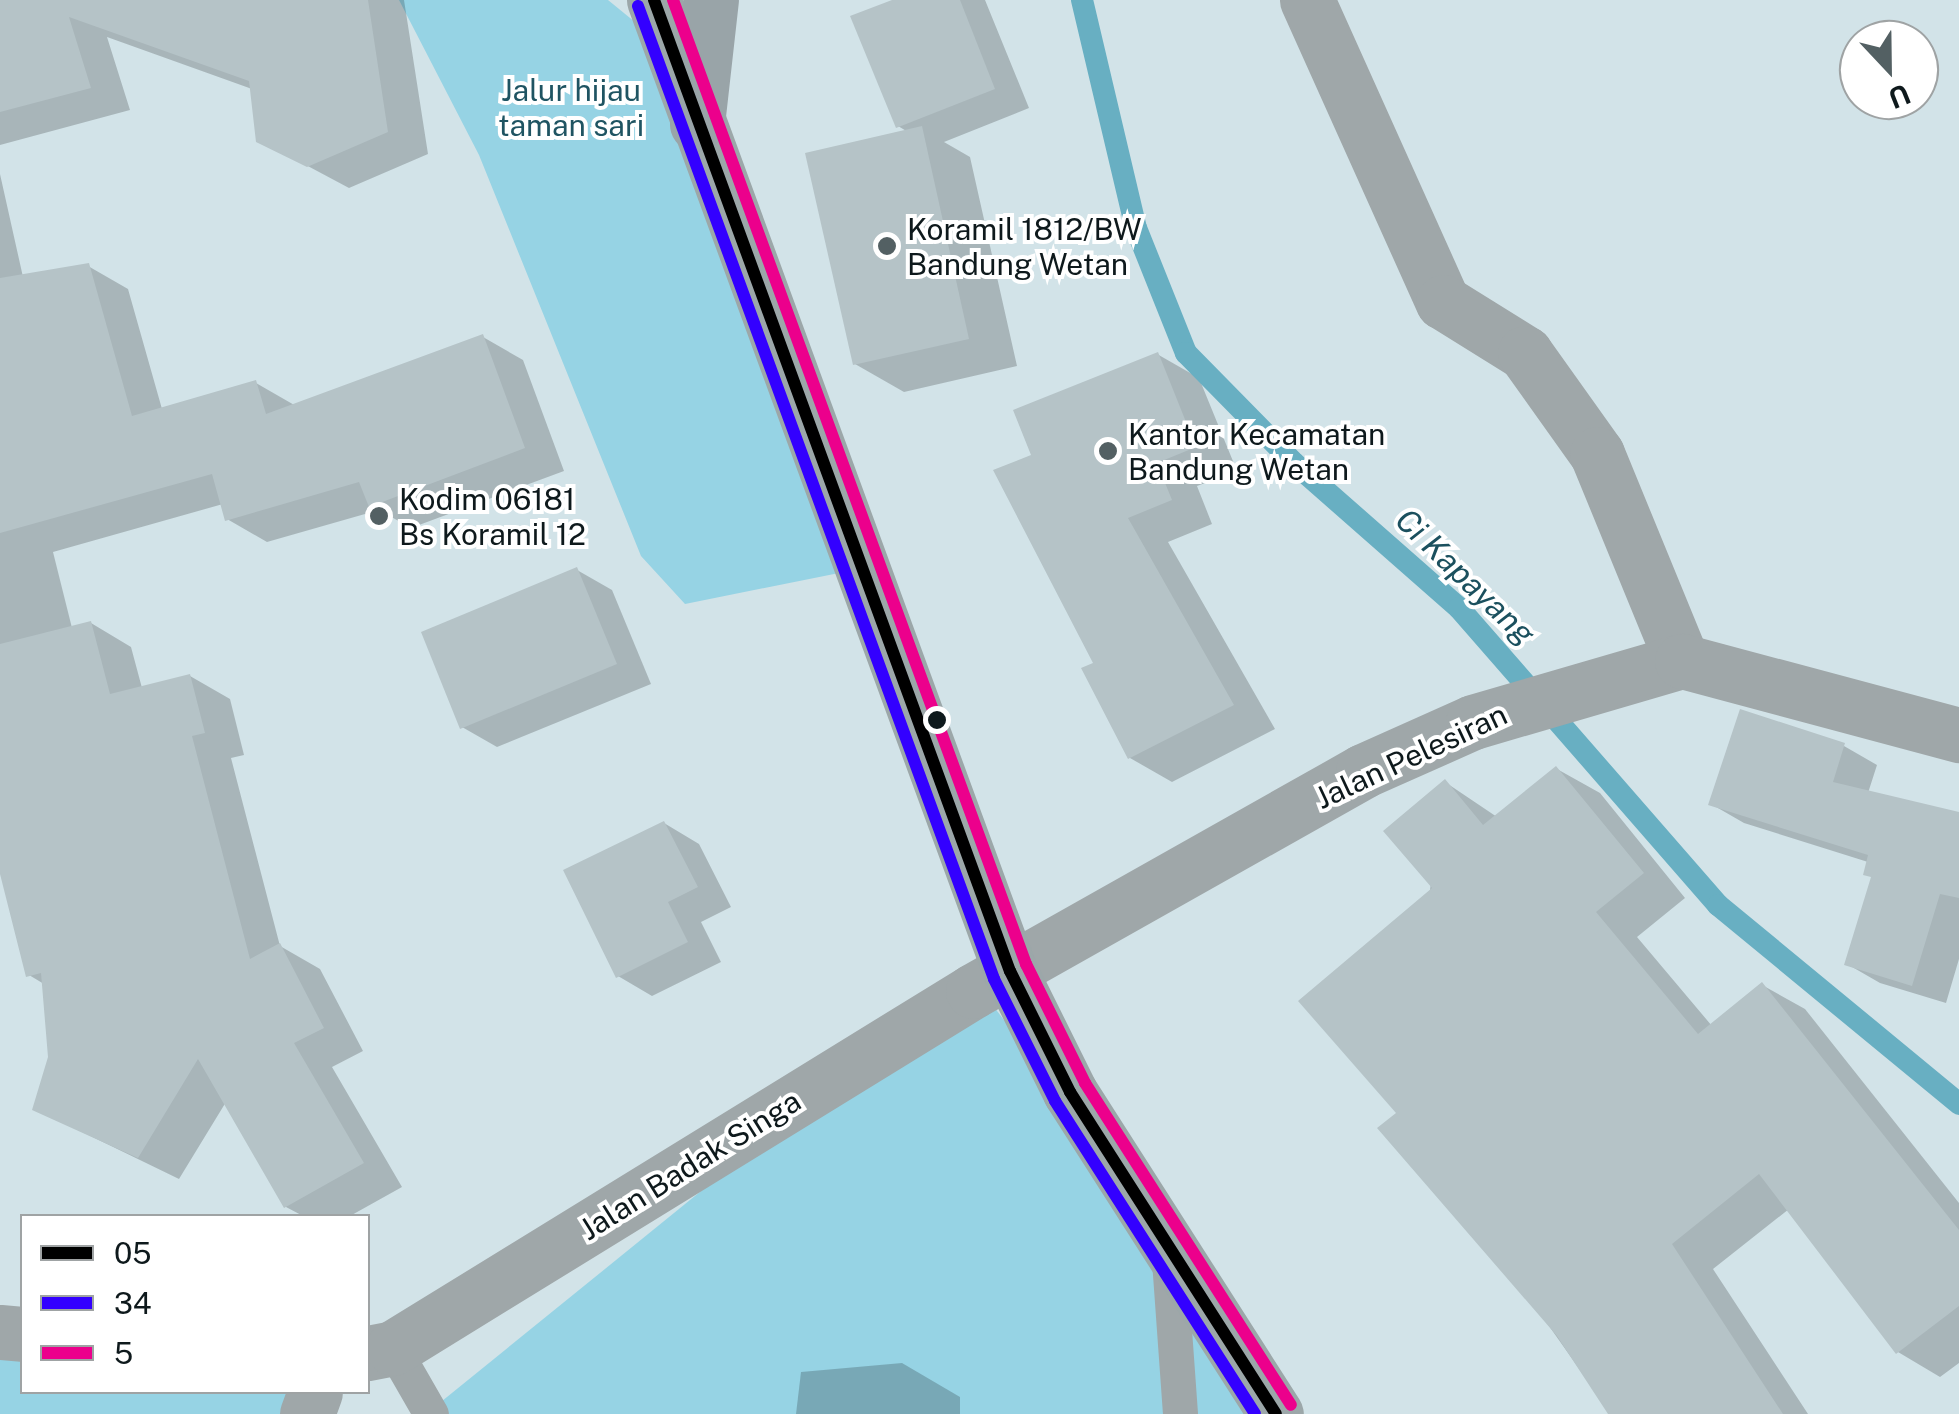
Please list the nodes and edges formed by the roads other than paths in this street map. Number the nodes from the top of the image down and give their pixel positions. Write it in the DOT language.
graph roads {
  1 [pos="654,0"];
  2 [pos="711,0"];
  3 [pos="1307,0"];
  4 [pos="697,124"];
  5 [pos="1682,661"];
  6 [pos="1959,735"];
  7 [pos="1010,971"];
  8 [pos="1167,1247"];
  9 [pos="380,1350"];
  10 [pos="431,1414"];
  11 [pos="1180,1414"];
  12 [pos="1276,1414"];
  1 -- 4 [label="main road"];
  2 -- 4 [label="highway"];
  3 -- 5 [label="street"];
  4 -- 7 [label="main road"];
  5 -- 6 [label="street, Jalan Pelesiran"];
  5 -- 7 [label="street, Jalan Pelesiran"];
  7 -- 8 [label="main road"];
  7 -- 9 [label="street, Jalan Badak Singa"];
  8 -- 11 [label="lane"];
  8 -- 12 [label="main road"];
  9 -- 10 [label="lane"];
}
